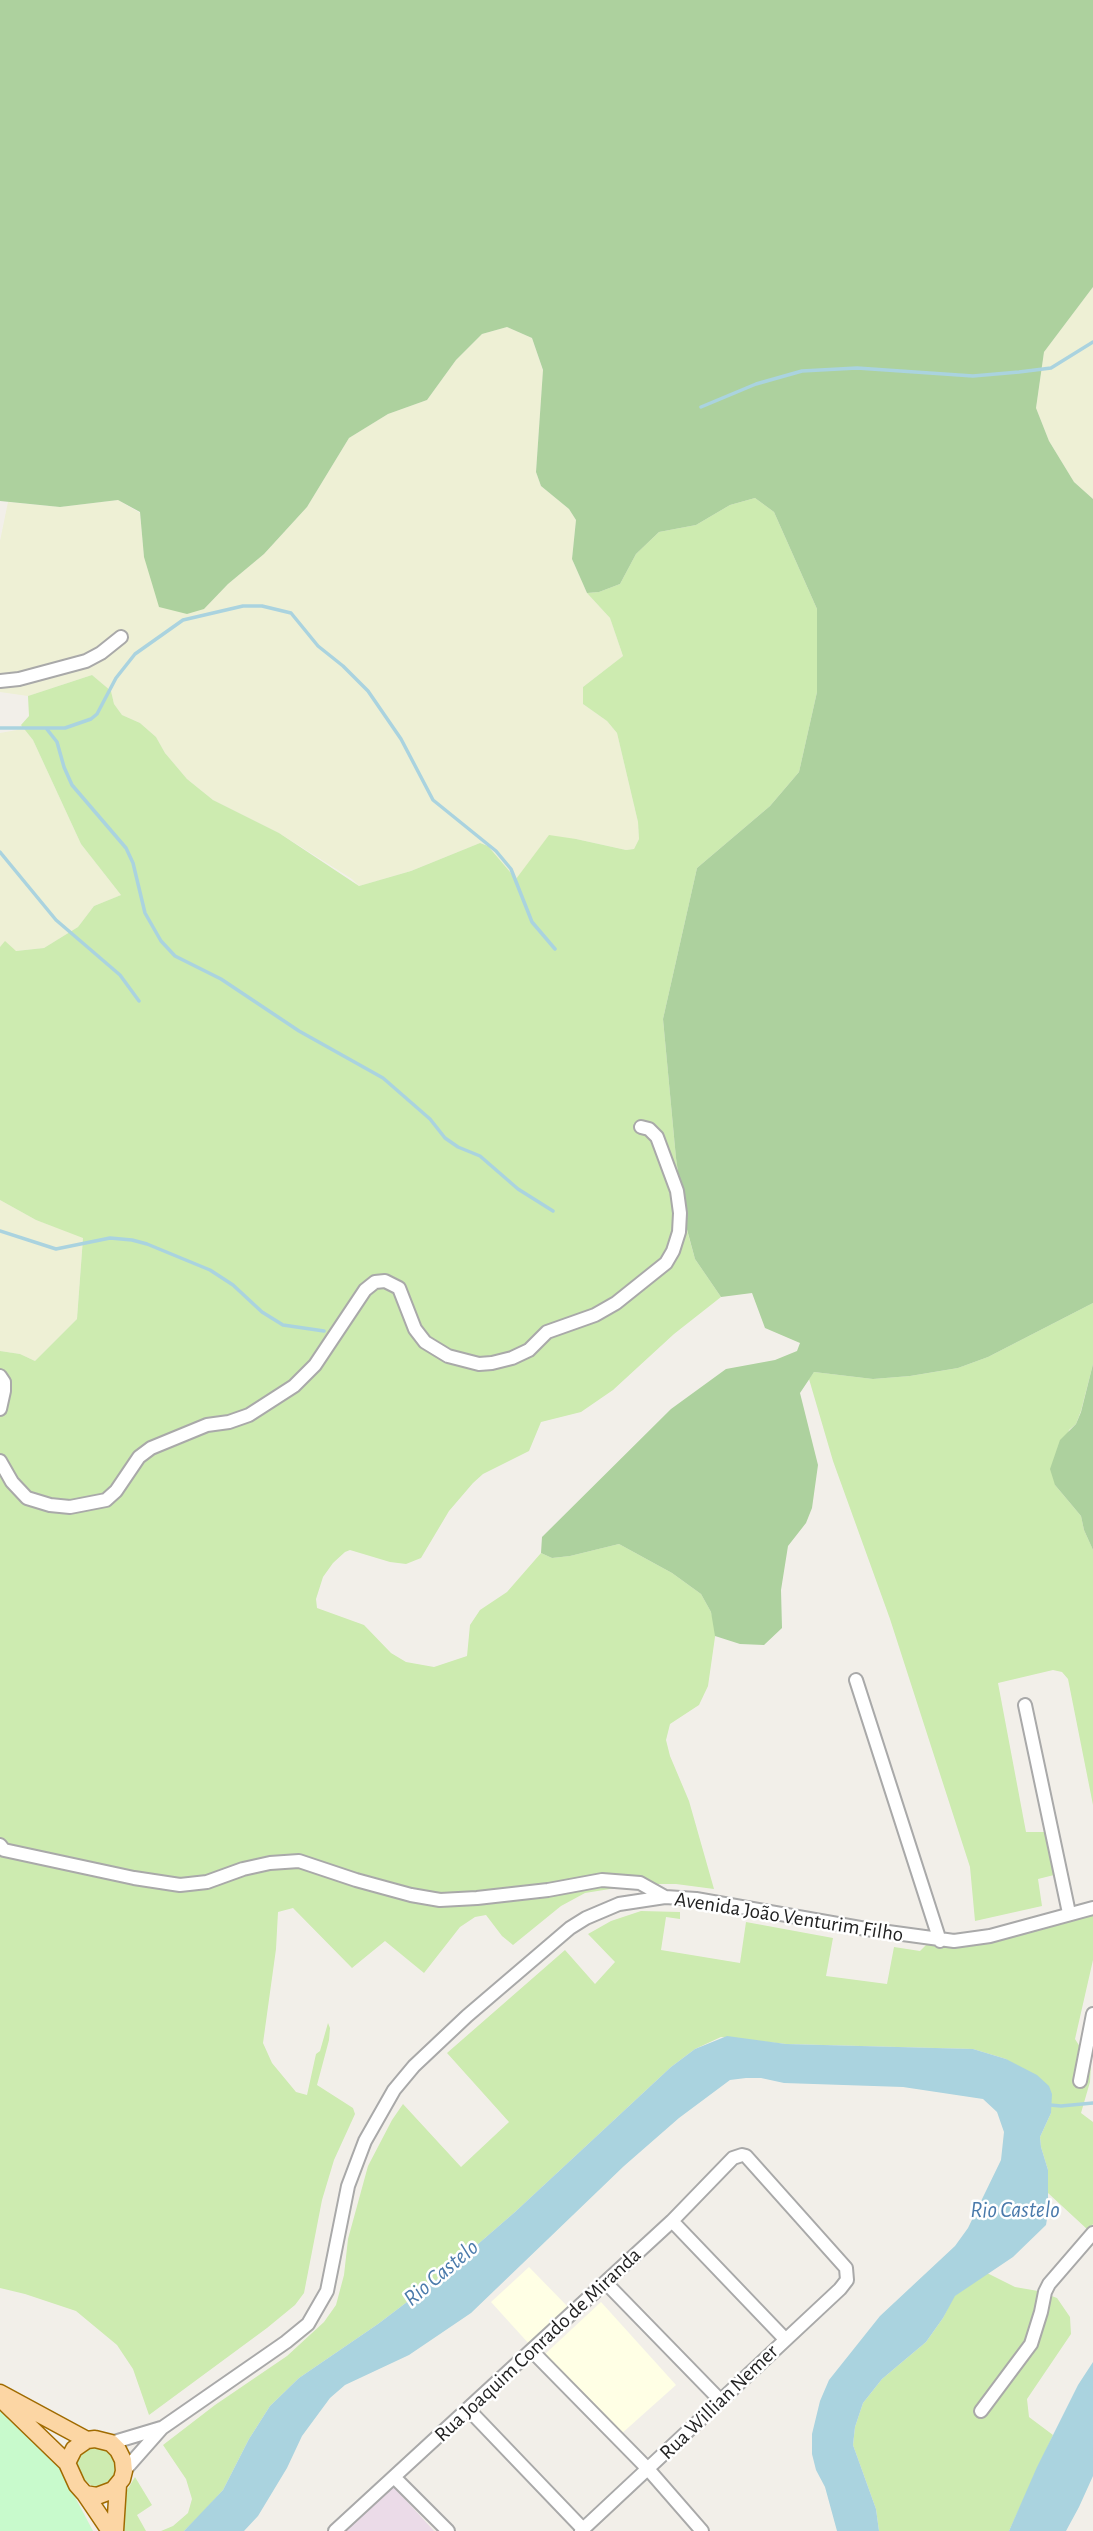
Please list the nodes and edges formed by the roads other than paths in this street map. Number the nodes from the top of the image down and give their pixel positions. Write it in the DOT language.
graph roads {
  1 [pos="121,636"];
  2 [pos="0,681"];
  3 [pos="641,1127"];
  4 [pos="0,1376"];
  5 [pos="0,1409"];
  6 [pos="0,1461"];
  7 [pos="856,1679"];
  8 [pos="1025,1705"];
  9 [pos="0,1845"];
  10 [pos="665,1897"];
  11 [pos="1093,1908"];
  12 [pos="1069,1913"];
  13 [pos="940,1941"];
  14 [pos="1093,2014"];
  15 [pos="1080,2081"];
  16 [pos="672,2221"];
  17 [pos="1093,2233"];
  18 [pos="846,2268"];
  19 [pos="606,2283"];
  20 [pos="785,2339"];
  21 [pos="532,2351"];
  22 [pos="0,2395"];
  23 [pos="720,2400"];
  24 [pos="469,2410"];
  25 [pos="981,2411"];
  26 [pos="162,2428"];
  27 [pos="87,2440"];
  28 [pos="111,2443"];
  29 [pos="67,2463"];
  30 [pos="648,2469"];
  31 [pos="394,2477"];
  32 [pos="121,2478"];
  33 [pos="85,2494"];
  34 [pos="582,2530"];
  35 [pos="113,2531"];
  36 [pos="335,2531"];
  37 [pos="448,2531"];
  38 [pos="702,2531"];
  1 -- 2 [label="street"];
  3 -- 6 [label="street"];
  4 -- 5 [label="street"];
  7 -- 13 [label="street"];
  8 -- 12 [label="street"];
  9 -- 10 [label="street"];
  10 -- 13 [label="street, Avenida João Venturim Filho"];
  10 -- 26 [label="street, Avenida João Venturim Filho"];
  11 -- 12 [label="street, Avenida João Venturim Filho"];
  12 -- 13 [label="street, Avenida João Venturim Filho"];
  14 -- 15 [label="street"];
  16 -- 18 [label="street, Rua Joaquim Conrado de Miranda"];
  16 -- 19 [label="street, Rua Joaquim Conrado de Miranda"];
  16 -- 20 [label="street"];
  17 -- 25 [label="street"];
  18 -- 20 [label="street, Rua Willian Nemer"];
  19 -- 21 [label="street, Rua Joaquim Conrado de Miranda"];
  19 -- 23 [label="street"];
  20 -- 23 [label="street, Rua Willian Nemer"];
  21 -- 24 [label="street, Rua Joaquim Conrado de Miranda"];
  21 -- 30 [label="street"];
  22 -- 27 [label="main road"];
  22 -- 29 [label="main road"];
  23 -- 30 [label="street, Rua Willian Nemer"];
  24 -- 31 [label="street, Rua Joaquim Conrado de Miranda"];
  24 -- 34 [label="street"];
  26 -- 28 [label="street, Avenida João Venturim Filho"];
  26 -- 32 [label="street, Avenida João Venturim Filho"];
  27 -- 28 [label="main road"];
  27 -- 29 [label="main road"];
  28 -- 32 [label="main road"];
  29 -- 33 [label="main road"];
  30 -- 34 [label="street, Rua Willian Nemer"];
  30 -- 38 [label="street"];
  31 -- 36 [label="street, Rua Joaquim Conrado de Miranda"];
  31 -- 37 [label="street"];
  32 -- 33 [label="main road"];
  32 -- 35 [label="main road"];
  33 -- 35 [label="main road"];
}
